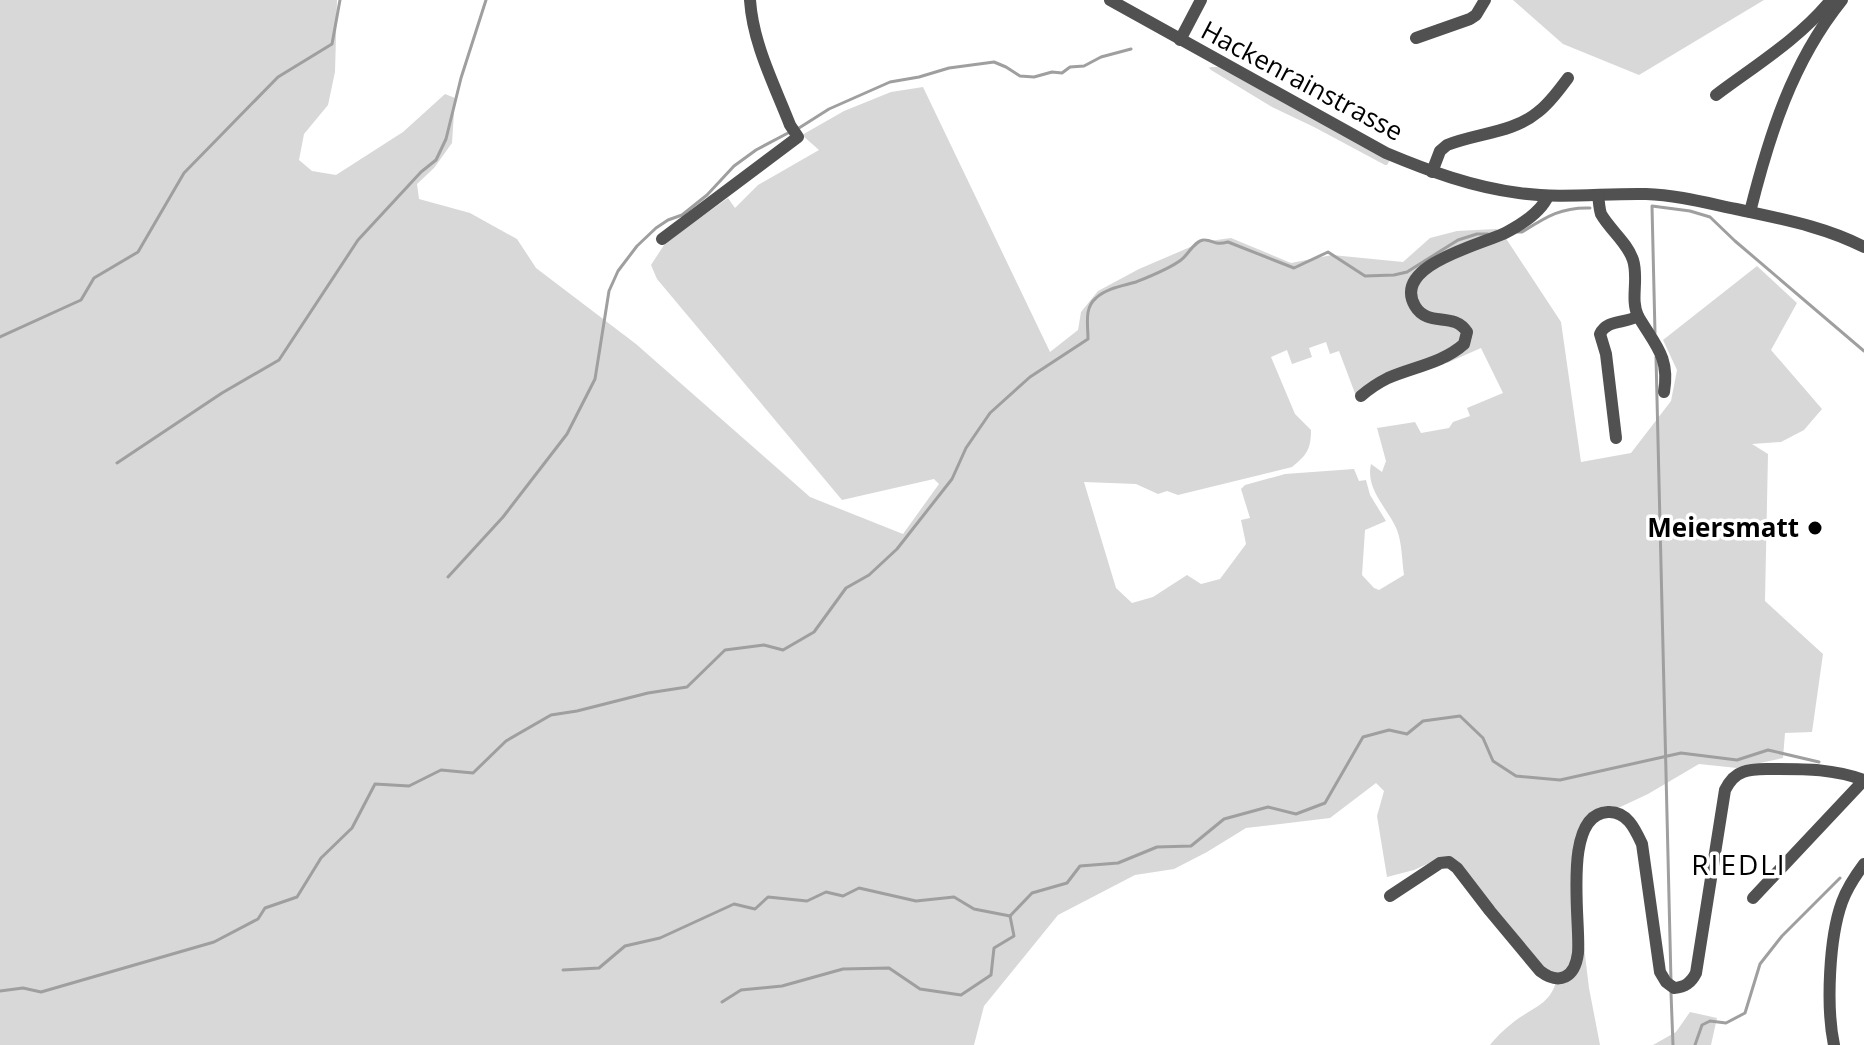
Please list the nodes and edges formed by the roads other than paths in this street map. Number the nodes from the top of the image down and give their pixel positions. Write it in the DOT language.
graph roads {
  1 [pos="750,0"];
  2 [pos="1110,0"];
  3 [pos="1201,0"];
  4 [pos="1485,0"];
  5 [pos="1831,0"];
  6 [pos="1842,0"];
  7 [pos="1416,38"];
  8 [pos="1180,40"];
  9 [pos="1568,78"];
  10 [pos="1716,95"];
  11 [pos="1432,172"];
  12 [pos="1598,195"];
  13 [pos="1548,196"];
  14 [pos="1750,212"];
  15 [pos="662,239"];
  16 [pos="1864,247"];
  17 [pos="1638,316"];
  18 [pos="1664,392"];
  19 [pos="1361,396"];
  20 [pos="1616,438"];
  21 [pos="1864,780"];
  22 [pos="1864,864"];
  23 [pos="1390,896"];
  24 [pos="1753,898"];
  25 [pos="1834,1045"];
  1 -- 15 [label="street"];
  2 -- 8 [label="street, Hackenrainstrasse"];
  3 -- 8 [label="street"];
  4 -- 7 [label="street"];
  5 -- 10 [label="street"];
  6 -- 14 [label="street"];
  8 -- 11 [label="street, Hackenrainstrasse"];
  9 -- 11 [label="street"];
  11 -- 13 [label="street, Hackenrainstrasse"];
  12 -- 13 [label="street, Hackenrainstrasse"];
  12 -- 14 [label="street, Hackenrainstrasse"];
  12 -- 17 [label="street"];
  13 -- 19 [label="street"];
  14 -- 16 [label="street, Hackenrainstrasse"];
  17 -- 18 [label="street"];
  17 -- 20 [label="street"];
  21 -- 23 [label="street"];
  21 -- 24 [label="street"];
  22 -- 25 [label="street"];
}
